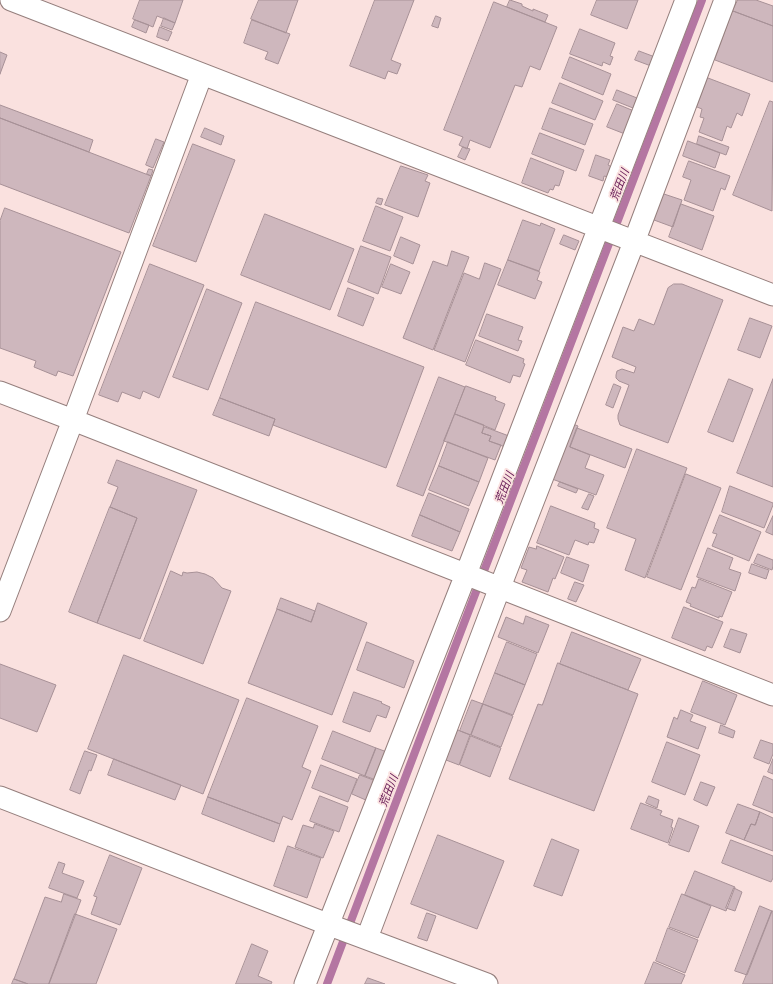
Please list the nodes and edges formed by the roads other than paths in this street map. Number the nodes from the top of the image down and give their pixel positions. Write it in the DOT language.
graph roads {
  1 [pos="11,0"];
  2 [pos="686,0"];
  3 [pos="725,0"];
  4 [pos="202,74"];
  5 [pos="601,229"];
  6 [pos="632,241"];
  7 [pos="773,295"];
  8 [pos="0,392"];
  9 [pos="73,420"];
  10 [pos="468,575"];
  11 [pos="497,586"];
  12 [pos="0,611"];
  13 [pos="773,695"];
  14 [pos="0,797"];
  15 [pos="332,925"];
  16 [pos="362,937"];
  17 [pos="305,984"];
  18 [pos="486,984"];
  1 -- 4 [label="street"];
  2 -- 5 [label="street"];
  3 -- 6 [label="street"];
  4 -- 5 [label="street"];
  4 -- 9 [label="street"];
  5 -- 6 [label="street"];
  5 -- 10 [label="street"];
  6 -- 7 [label="street"];
  6 -- 11 [label="street"];
  8 -- 9 [label="street"];
  9 -- 10 [label="street"];
  9 -- 12 [label="street"];
  10 -- 11 [label="street"];
  10 -- 15 [label="street"];
  11 -- 13 [label="street"];
  11 -- 16 [label="street"];
  14 -- 15 [label="street"];
  15 -- 16 [label="street"];
  15 -- 17 [label="street"];
  16 -- 18 [label="street"];
}
